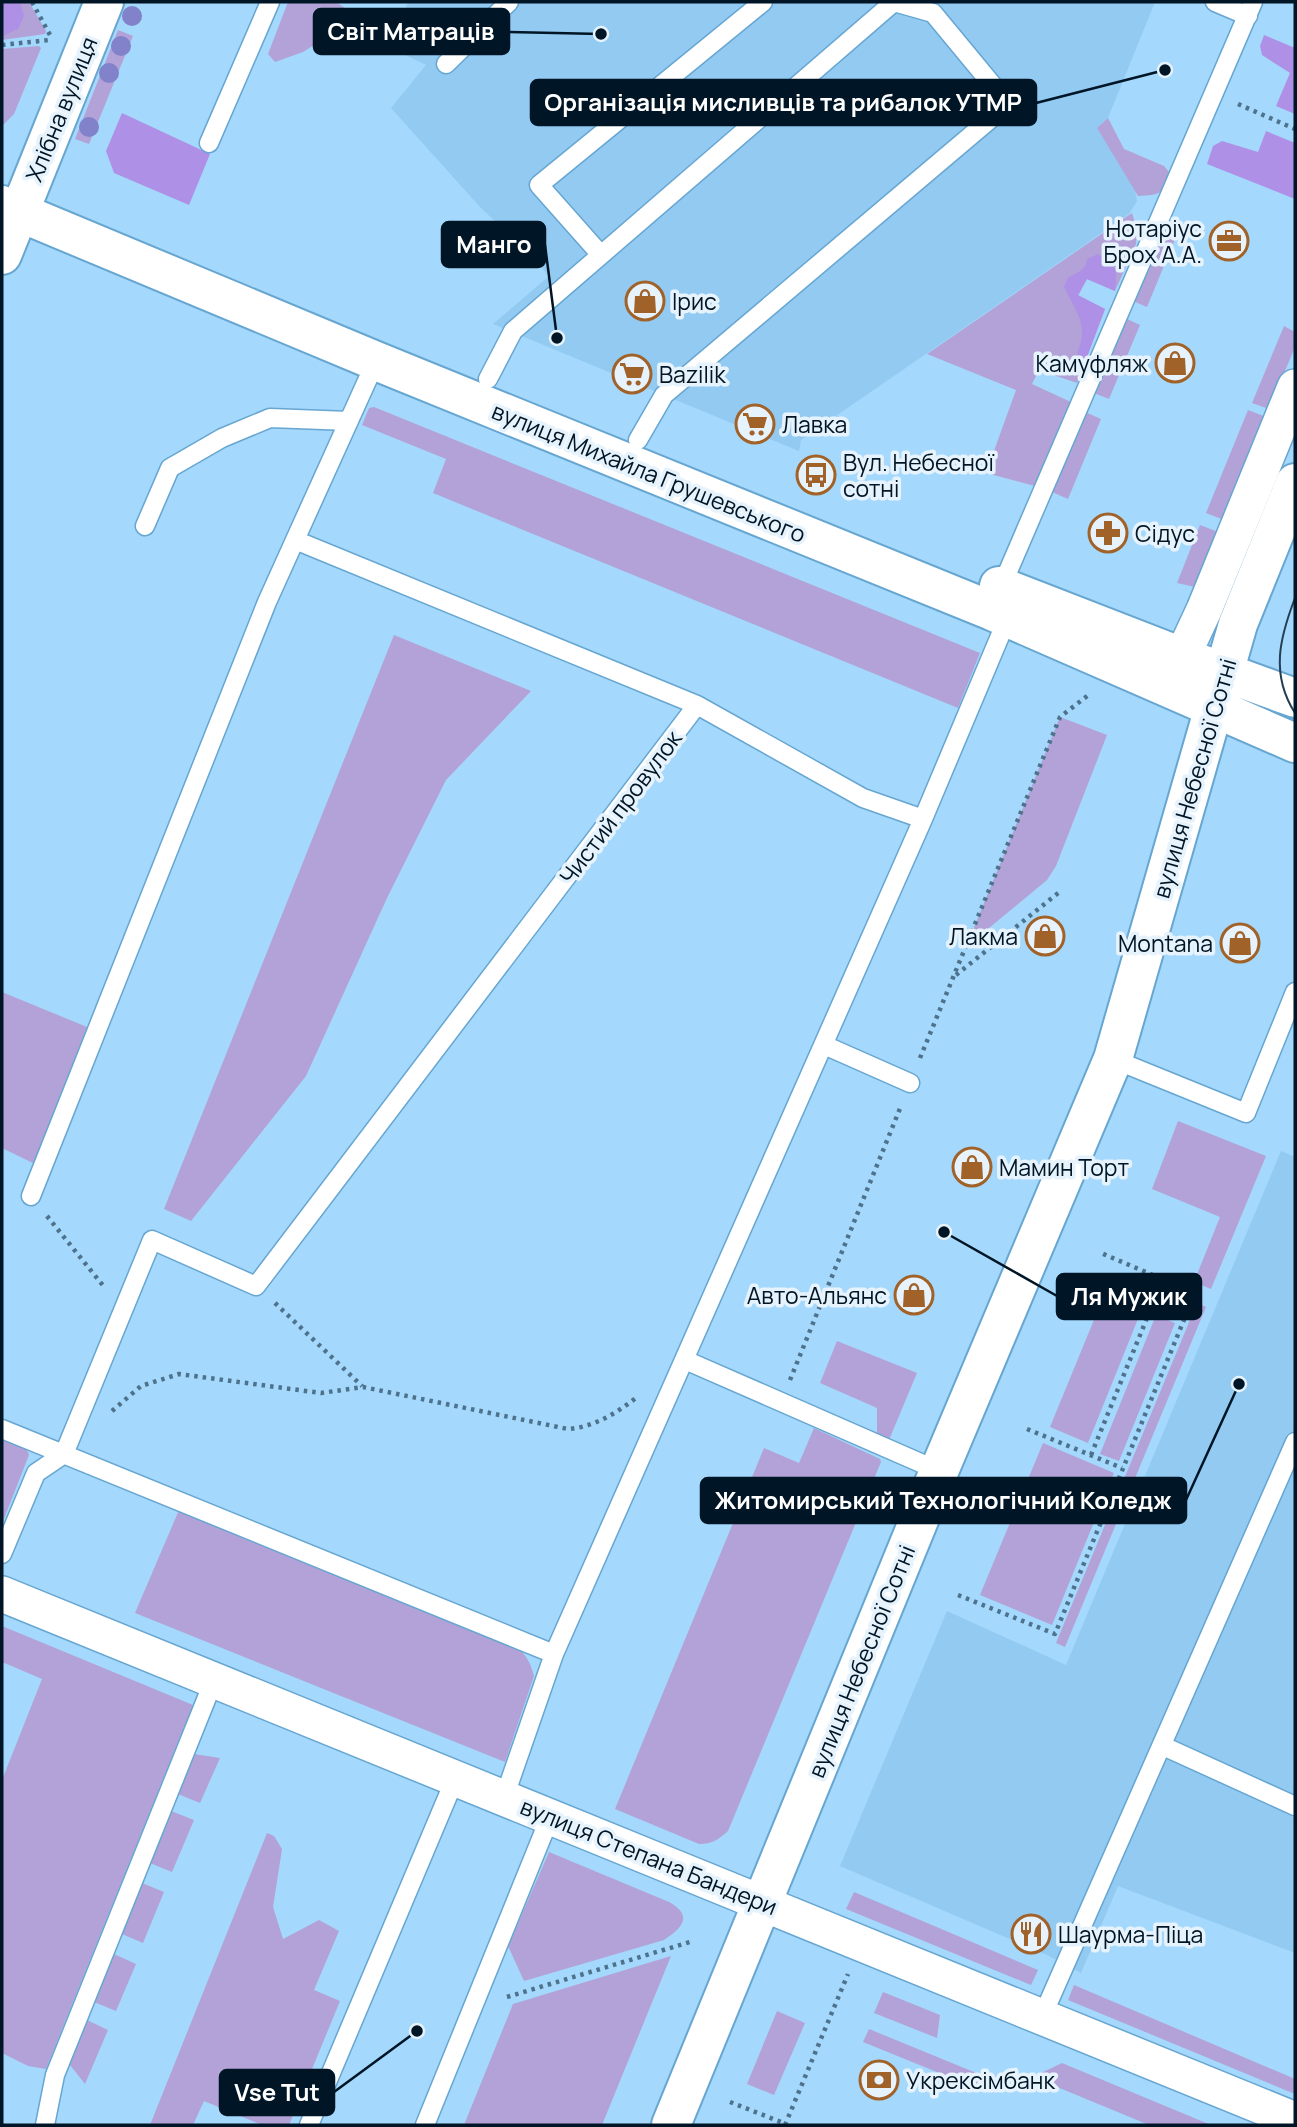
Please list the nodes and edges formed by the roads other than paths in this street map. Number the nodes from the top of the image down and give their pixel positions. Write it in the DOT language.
graph roads {
  1 [pos="104,2"];
  2 [pos="270,2"];
  3 [pos="509,2"];
  4 [pos="764,2"];
  5 [pos="894,2"];
  6 [pos="1215,2"];
  7 [pos="1250,9"];
  8 [pos="446,64"];
  9 [pos="209,143"];
  10 [pos="12,197"];
  11 [pos="2,255"];
  12 [pos="601,255"];
  13 [pos="376,361"];
  14 [pos="488,379"];
  15 [pos="1295,387"];
  16 [pos="349,421"];
  17 [pos="638,440"];
  18 [pos="1295,483"];
  19 [pos="145,526"];
  20 [pos="296,540"];
  21 [pos="1001,605"];
  22 [pos="1182,657"];
  23 [pos="1220,689"];
  24 [pos="1295,698"];
  25 [pos="697,705"];
  26 [pos="1295,743"];
  27 [pos="923,819"];
  28 [pos="1295,992"];
  29 [pos="824,1045"];
  30 [pos="1113,1059"];
  31 [pos="910,1083"];
  32 [pos="31,1196"];
  33 [pos="685,1360"];
  34 [pos="2,1429"];
  35 [pos="1295,1442"];
  36 [pos="64,1454"];
  37 [pos="939,1471"];
  38 [pos="2,1554"];
  39 [pos="2,1594"];
  40 [pos="554,1654"];
  41 [pos="214,1680"];
  42 [pos="1163,1746"];
  43 [pos="454,1779"];
  44 [pos="504,1798"];
  45 [pos="1295,1806"];
  46 [pos="550,1817"];
  47 [pos="762,1901"];
  48 [pos="1042,2017"];
  49 [pos="1295,2120"];
  50 [pos="45,2125"];
  51 [pos="309,2125"];
  52 [pos="425,2125"];
  53 [pos="671,2125"];
  1 -- 10 [label="main road, Хлібна вулиця"];
  2 -- 9 [label="lane"];
  3 -- 8 [label="lane"];
  4 -- 12 [label="lane"];
  5 -- 12 [label="lane"];
  5 -- 17 [label="lane"];
  6 -- 7 [label="lane"];
  7 -- 21 [label="lane"];
  10 -- 11 [label="main road, Хлібна вулиця"];
  10 -- 13 [label="main road, вулиця Михайла Грушевського"];
  10 -- 14 [label="main road, вулиця Михайла Грушевського"];
  12 -- 14 [label="lane"];
  13 -- 16 [label="lane"];
  13 -- 21 [label="main road, вулиця Михайла Грушевського"];
  14 -- 17 [label="main road, вулиця Михайла Грушевського"];
  15 -- 22 [label="street, вулиця Небесної Сотні"];
  16 -- 19 [label="lane"];
  16 -- 20 [label="lane"];
  17 -- 21 [label="main road, вулиця Михайла Грушевського"];
  18 -- 23 [label="main road, вулиця Небесної Сотні"];
  20 -- 25 [label="lane"];
  20 -- 32 [label="lane"];
  21 -- 22 [label="main road, вулиця Михайла Грушевського"];
  21 -- 23 [label="main road, вулиця Михайла Грушевського"];
  21 -- 27 [label="lane"];
  22 -- 23 [label="main road, вулиця Михайла Грушевського"];
  23 -- 24 [label="main road, вулиця Михайла Грушевського"];
  23 -- 26 [label="main road, вулиця Михайла Грушевського"];
  23 -- 30 [label="main road, вулиця Небесної Сотні"];
  25 -- 27 [label="lane"];
  25 -- 36 [label="lane, Чистий провулок"];
  27 -- 29 [label="lane"];
  28 -- 30 [label="lane"];
  29 -- 31 [label="lane"];
  29 -- 33 [label="lane"];
  30 -- 37 [label="main road, вулиця Небесної Сотні"];
  33 -- 37 [label="lane"];
  33 -- 40 [label="lane"];
  34 -- 36 [label="lane"];
  35 -- 42 [label="lane"];
  36 -- 38 [label="lane"];
  36 -- 40 [label="lane"];
  37 -- 47 [label="main road, вулиця Небесної Сотні"];
  39 -- 41 [label="street, вулиця Степана Бандери"];
  40 -- 44 [label="lane"];
  41 -- 43 [label="street, вулиця Степана Бандери"];
  41 -- 50 [label="lane"];
  42 -- 45 [label="lane"];
  42 -- 48 [label="lane"];
  43 -- 44 [label="street, вулиця Степана Бандери"];
  43 -- 51 [label="lane"];
  44 -- 46 [label="street, вулиця Степана Бандери"];
  46 -- 47 [label="street, вулиця Степана Бандери"];
  46 -- 52 [label="lane"];
  47 -- 48 [label="street, вулиця Степана Бандери"];
  47 -- 53 [label="main road, вулиця Небесної Сотні"];
  48 -- 49 [label="street, вулиця Степана Бандери"];
}
